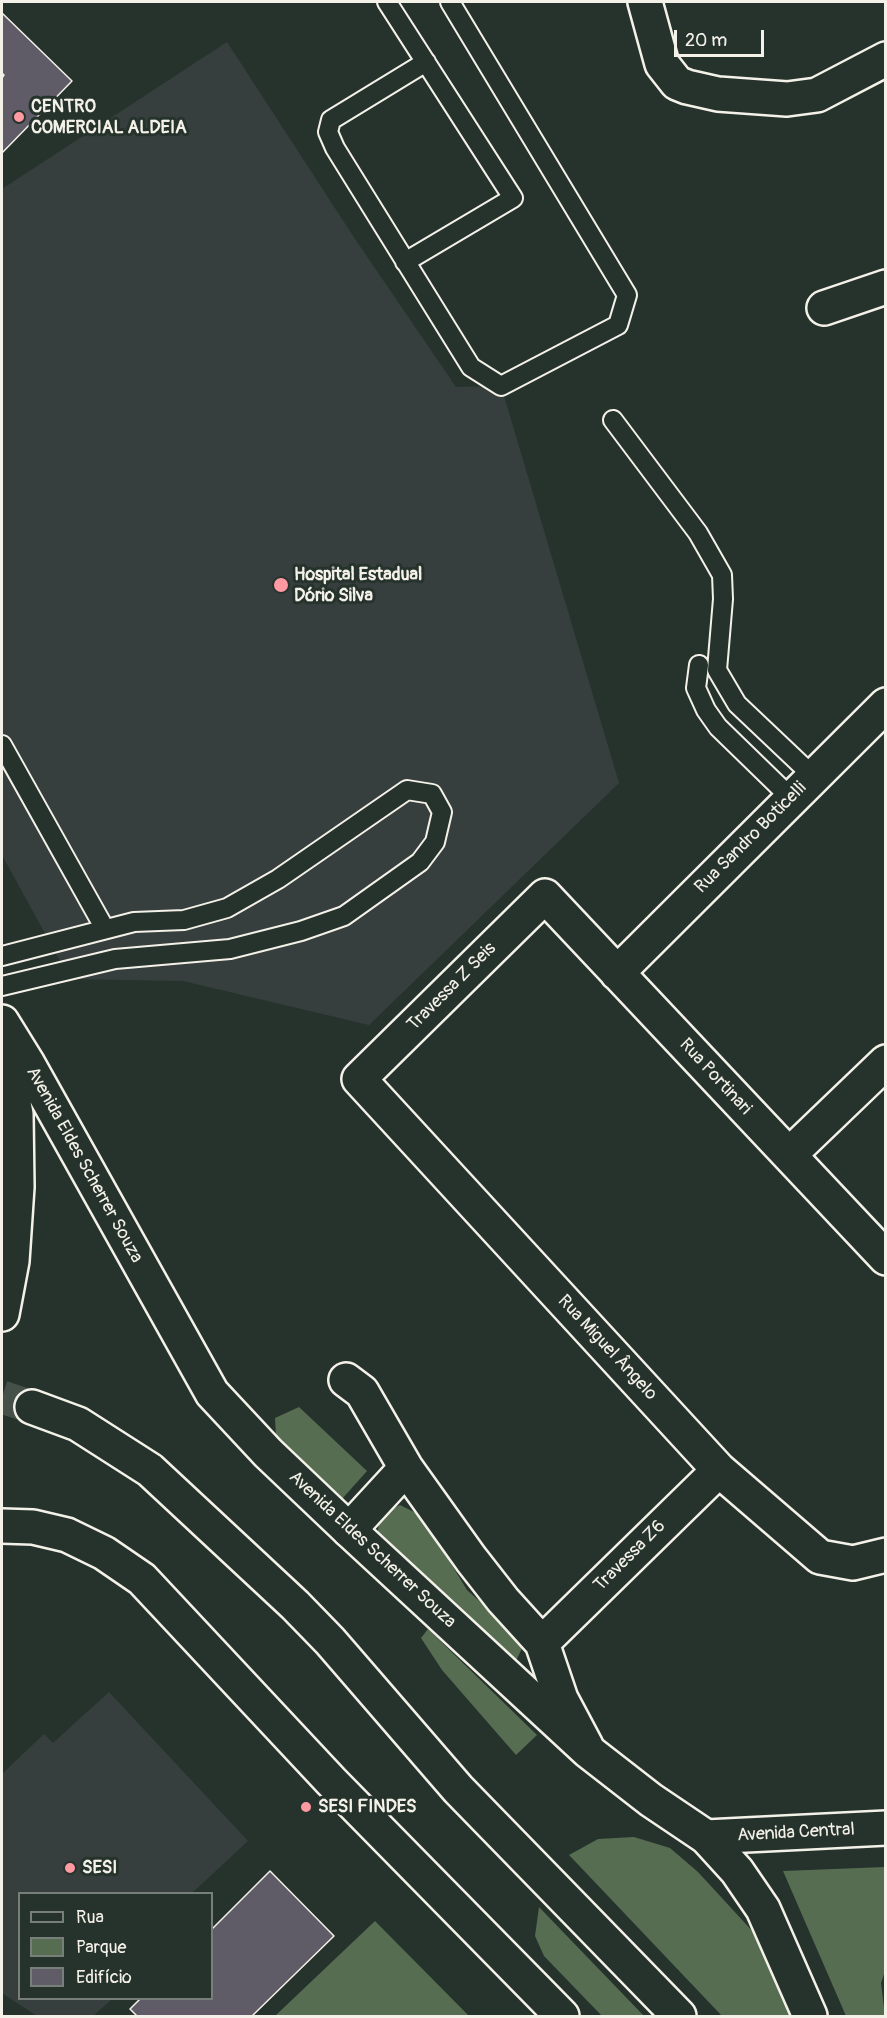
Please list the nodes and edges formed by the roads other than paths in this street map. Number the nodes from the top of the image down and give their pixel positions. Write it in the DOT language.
graph roads {
  1 [pos="387,2"];
  2 [pos="450,2"];
  3 [pos="645,2"];
  4 [pos="885,59"];
  5 [pos="426,62"];
  6 [pos="405,262"];
  7 [pos="885,286"];
  8 [pos="824,308"];
  9 [pos="613,420"];
  10 [pos="699,665"];
  11 [pos="885,705"];
  12 [pos="2,745"];
  13 [pos="802,787"];
  14 [pos="545,896"];
  15 [pos="105,929"];
  16 [pos="2,956"];
  17 [pos="617,973"];
  18 [pos="2,986"];
  19 [pos="2,1022"];
  20 [pos="2,1036"];
  21 [pos="885,1062"];
  22 [pos="359,1079"];
  23 [pos="789,1155"];
  24 [pos="885,1258"];
  25 [pos="2,1314"];
  26 [pos="346,1380"];
  27 [pos="32,1407"];
  28 [pos="406,1468"];
  29 [pos="718,1470"];
  30 [pos="2,1526"];
  31 [pos="349,1530"];
  32 [pos="885,1555"];
  33 [pos="542,1643"];
  34 [pos="588,1751"];
  35 [pos="885,1828"];
  36 [pos="706,1837"];
  37 [pos="562,2016"];
  38 [pos="680,2016"];
  39 [pos="810,2016"];
  1 -- 5 [label="lane"];
  2 -- 6 [label="lane"];
  3 -- 4 [label="street"];
  5 -- 6 [label="lane"];
  5 -- 6 [label="lane"];
  7 -- 8 [label="street"];
  9 -- 13 [label="lane"];
  10 -- 13 [label="lane"];
  11 -- 13 [label="street, Rua Sandro Boticelli"];
  12 -- 15 [label="lane"];
  13 -- 17 [label="street, Rua Sandro Boticelli"];
  14 -- 17 [label="street, Rua Portinari"];
  14 -- 22 [label="street, Travessa Z Seis"];
  15 -- 16 [label="lane"];
  15 -- 18 [label="lane"];
  17 -- 23 [label="street, Rua Portinari"];
  19 -- 31 [label="street, Avenida Eldes Scherrer Souza"];
  20 -- 25 [label="street"];
  21 -- 23 [label="street"];
  22 -- 29 [label="street, Rua Miguel Ângelo"];
  23 -- 24 [label="street, Rua Portinari"];
  26 -- 28 [label="street"];
  27 -- 38 [label="street"];
  28 -- 31 [label="street"];
  28 -- 33 [label="street"];
  29 -- 32 [label="street, Rua Miguel Ângelo"];
  29 -- 33 [label="street, Travessa Z6"];
  30 -- 37 [label="street"];
  31 -- 34 [label="street, Avenida Eldes Scherrer Souza"];
  33 -- 34 [label="street"];
  34 -- 36 [label="street, Avenida Eldes Scherrer Souza"];
  35 -- 36 [label="street, Avenida Central"];
  36 -- 39 [label="street, Avenida Eldes Scherrer Souza"];
}
